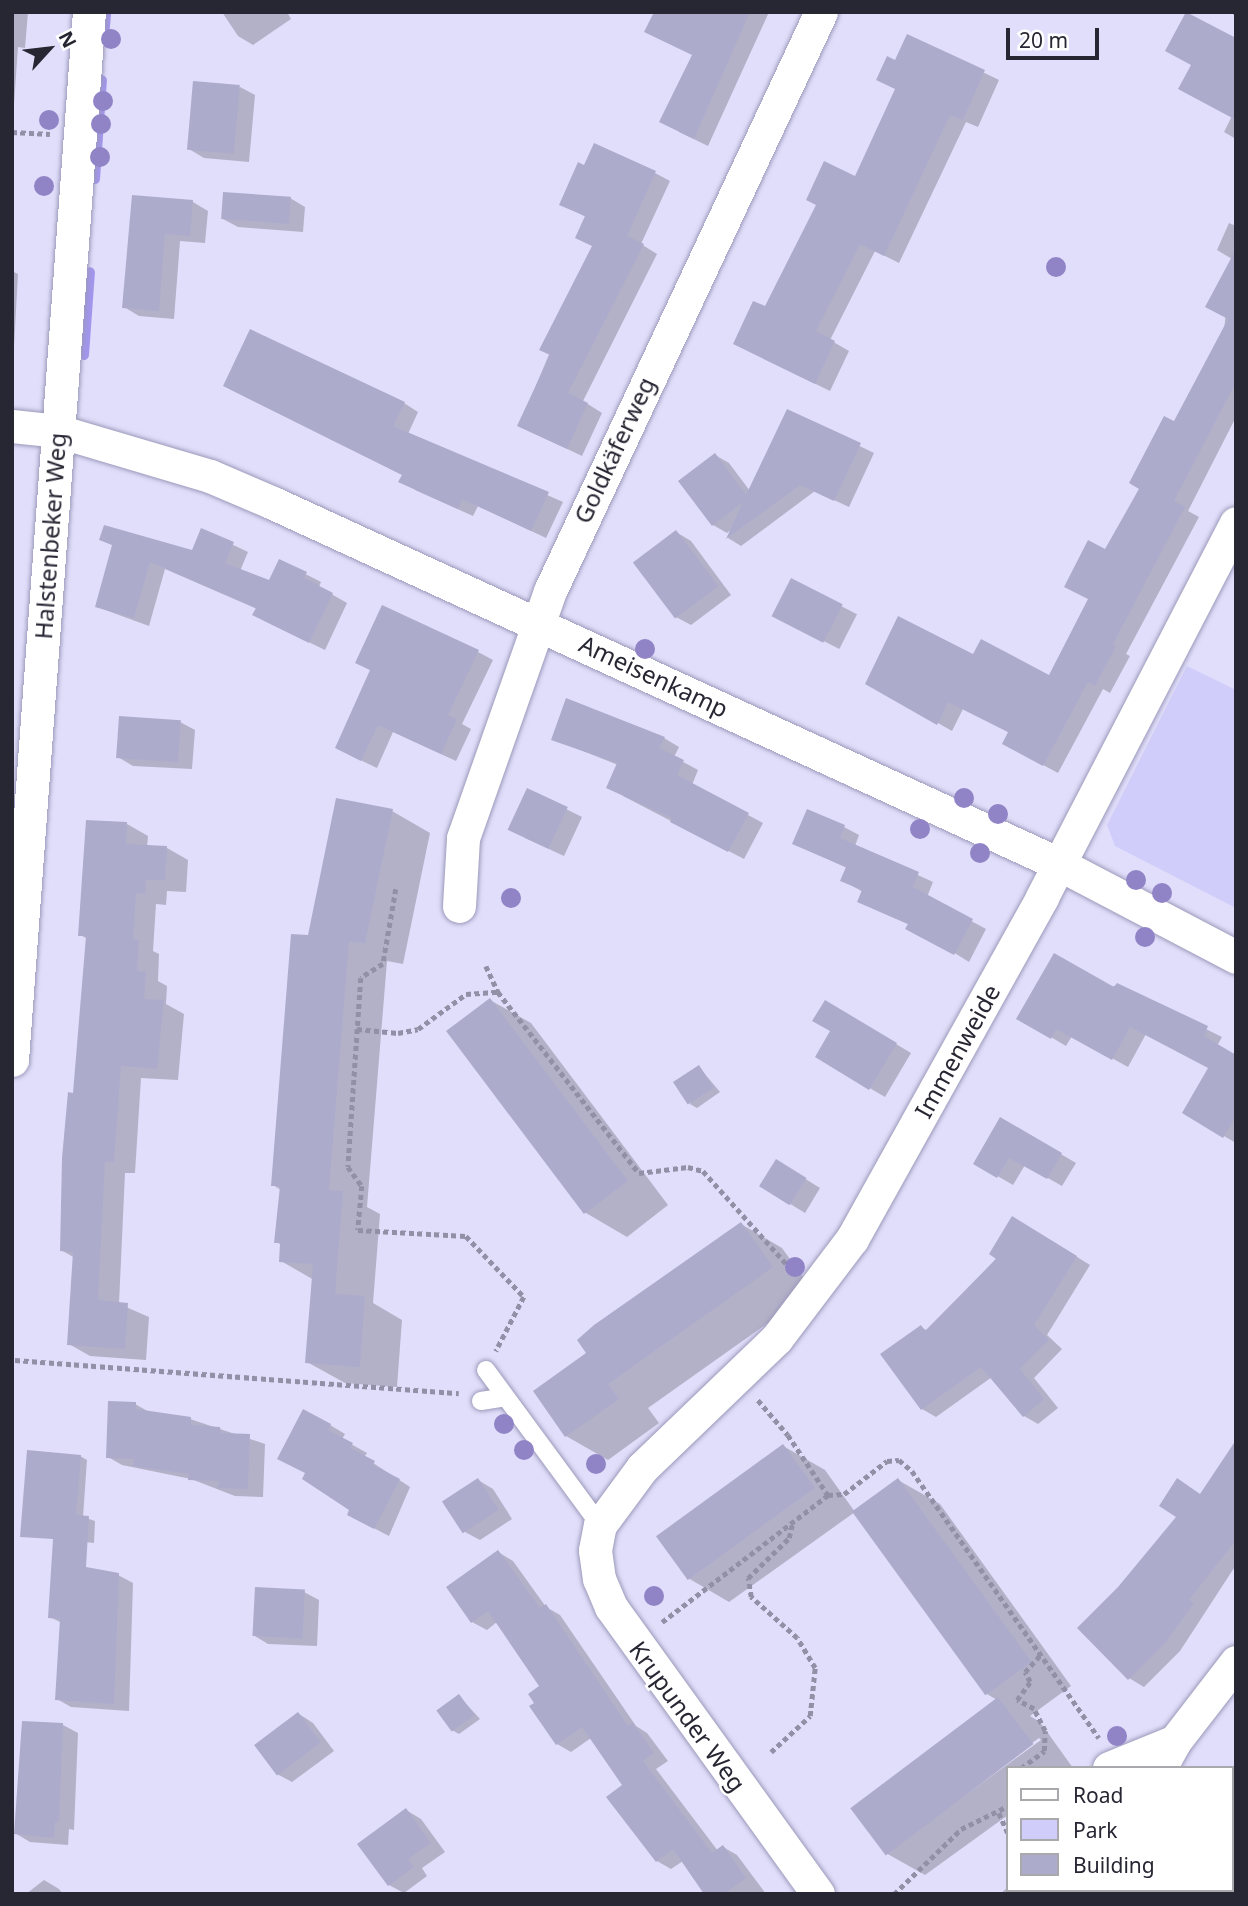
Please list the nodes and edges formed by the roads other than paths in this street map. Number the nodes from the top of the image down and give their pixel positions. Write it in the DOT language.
graph roads {
  1 [pos="89,12"];
  2 [pos="821,12"];
  3 [pos="12,426"];
  4 [pos="58,431"];
  5 [pos="1236,523"];
  6 [pos="541,623"];
  7 [pos="1059,864"];
  8 [pos="459,906"];
  9 [pos="1236,957"];
  10 [pos="12,1060"];
  11 [pos="486,1370"];
  12 [pos="505,1397"];
  13 [pos="481,1401"];
  14 [pos="600,1525"];
  15 [pos="1236,1662"];
  16 [pos="1168,1754"];
  17 [pos="1107,1757"];
  18 [pos="818,1894"];
  1 -- 4 [label="street, Halstenbeker Weg"];
  2 -- 6 [label="street, Goldkäferweg"];
  3 -- 4 [label="street, Ameisenkamp"];
  4 -- 6 [label="street, Ameisenkamp"];
  4 -- 10 [label="street, Halstenbeker Weg"];
  5 -- 7 [label="street, Immenweide"];
  6 -- 7 [label="street, Ameisenkamp"];
  6 -- 8 [label="street, Goldkäferweg"];
  7 -- 9 [label="street, Ameisenkamp"];
  7 -- 14 [label="street, Immenweide"];
  11 -- 12 [label="lane"];
  12 -- 13 [label="lane"];
  12 -- 14 [label="lane"];
  14 -- 18 [label="street, Krupunder Weg"];
  15 -- 16 [label="street"];
  16 -- 17 [label="street"];
}
